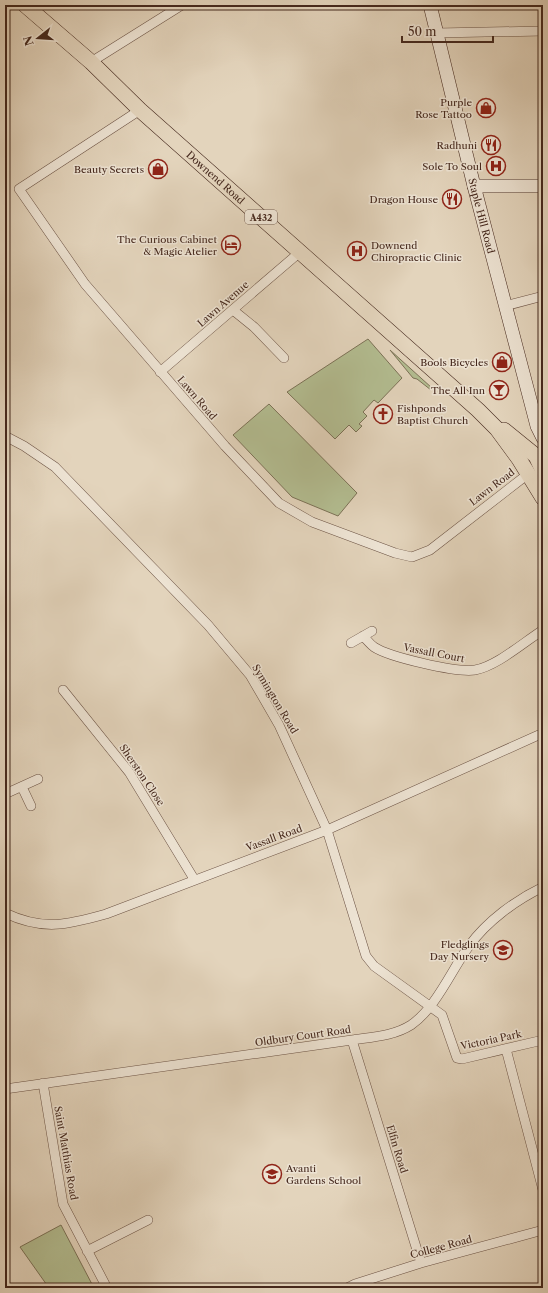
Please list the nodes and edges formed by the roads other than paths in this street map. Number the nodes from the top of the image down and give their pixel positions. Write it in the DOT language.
graph roads {
  1 [pos="25,5"];
  2 [pos="182,5"];
  3 [pos="430,5"];
  4 [pos="543,31"];
  5 [pos="437,33"];
  6 [pos="91,62"];
  7 [pos="140,110"];
  8 [pos="474,186"];
  9 [pos="543,186"];
  10 [pos="300,252"];
  11 [pos="543,296"];
  12 [pos="505,306"];
  13 [pos="233,310"];
  14 [pos="284,358"];
  15 [pos="160,372"];
  16 [pos="497,429"];
  17 [pos="540,432"];
  18 [pos="5,436"];
  19 [pos="536,456"];
  20 [pos="543,471"];
  21 [pos="528,474"];
  22 [pos="543,498"];
  23 [pos="543,630"];
  24 [pos="372,631"];
  25 [pos="364,636"];
  26 [pos="351,643"];
  27 [pos="63,690"];
  28 [pos="543,733"];
  29 [pos="38,779"];
  30 [pos="22,787"];
  31 [pos="5,794"];
  32 [pos="30,806"];
  33 [pos="327,830"];
  34 [pos="194,879"];
  35 [pos="543,887"];
  36 [pos="5,913"];
  37 [pos="430,1005"];
  38 [pos="352,1040"];
  39 [pos="543,1040"];
  40 [pos="506,1049"];
  41 [pos="43,1083"];
  42 [pos="5,1089"];
  43 [pos="543,1190"];
  44 [pos="148,1220"];
  45 [pos="543,1230"];
  46 [pos="88,1251"];
  47 [pos="421,1263"];
  48 [pos="107,1288"];
  49 [pos="347,1288"];
  1 -- 6 [label="main road, Downend Road / A432"];
  2 -- 6 [label="street"];
  3 -- 5 [label="main road, Staple Hill Road"];
  4 -- 5 [label="street"];
  5 -- 8 [label="main road, Staple Hill Road"];
  6 -- 7 [label="main road, Downend Road / A432"];
  7 -- 10 [label="main road, Downend Road / A432"];
  7 -- 15 [label="street, Lawn Road"];
  8 -- 9 [label="main road"];
  8 -- 12 [label="main road, Staple Hill Road"];
  10 -- 13 [label="street, Lawn Avenue"];
  10 -- 16 [label="main road, Downend Road / A432"];
  11 -- 12 [label="street"];
  12 -- 17 [label="main road, Staple Hill Road"];
  13 -- 14 [label="street"];
  13 -- 15 [label="street, Lawn Avenue"];
  15 -- 21 [label="street, Lawn Road"];
  16 -- 19 [label="main road, Downend Road / A432"];
  16 -- 21 [label="main road, Downend Road / A432"];
  17 -- 19 [label="main road, Staple Hill Road"];
  18 -- 33 [label="street, Symington Road"];
  19 -- 20 [label="main road, A432"];
  21 -- 22 [label="main road, A432"];
  23 -- 25 [label="street, Vassall Court"];
  24 -- 25 [label="street"];
  25 -- 26 [label="street"];
  27 -- 34 [label="street, Sherston Close"];
  28 -- 33 [label="street, Vassall Road"];
  29 -- 30 [label="street"];
  30 -- 31 [label="street"];
  30 -- 32 [label="street"];
  33 -- 34 [label="street, Vassall Road"];
  33 -- 37 [label="street, Symington Road"];
  34 -- 36 [label="street, Vassall Road"];
  35 -- 37 [label="street, Oldbury Court Road"];
  37 -- 38 [label="street, Oldbury Court Road"];
  37 -- 40 [label="street, Victoria Park"];
  38 -- 41 [label="street, Oldbury Court Road"];
  38 -- 47 [label="street, Elfin Road"];
  39 -- 40 [label="street, Victoria Park"];
  40 -- 43 [label="street"];
  41 -- 42 [label="street, Oldbury Court Road"];
  41 -- 46 [label="street, Saint Matthias Road"];
  44 -- 46 [label="street"];
  45 -- 47 [label="street, College Road"];
  46 -- 48 [label="street, Saint Matthias Road"];
  47 -- 49 [label="street, College Road"];
}
